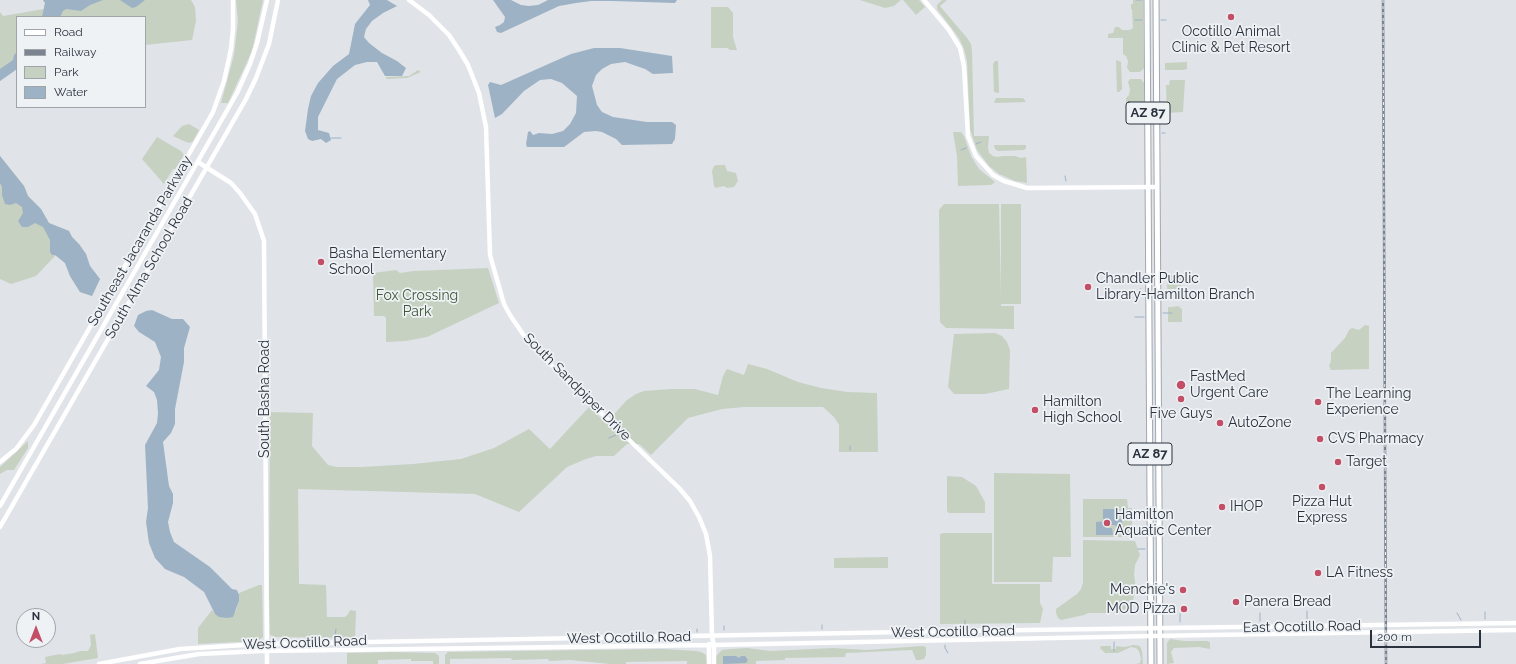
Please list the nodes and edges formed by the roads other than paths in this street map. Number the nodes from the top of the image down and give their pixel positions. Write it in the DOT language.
graph roads {
  1 [pos="232,0"];
  2 [pos="267,0"];
  3 [pos="278,0"];
  4 [pos="409,0"];
  5 [pos="924,0"];
  6 [pos="1147,0"];
  7 [pos="1156,0"];
  8 [pos="198,162"];
  9 [pos="207,168"];
  10 [pos="1148,187"];
  11 [pos="1157,187"];
  12 [pos="0,462"];
  13 [pos="0,506"];
  14 [pos="0,527"];
  15 [pos="1516,624"];
  16 [pos="1251,627"];
  17 [pos="1151,629"];
  18 [pos="1160,629"];
  19 [pos="1516,630"];
  20 [pos="1251,634"];
  21 [pos="1151,636"];
  22 [pos="1160,636"];
  23 [pos="712,637"];
  24 [pos="267,644"];
  25 [pos="711,645"];
  26 [pos="267,651"];
  27 [pos="99,664"];
  28 [pos="140,664"];
  29 [pos="267,664"];
  30 [pos="709,664"];
  31 [pos="714,664"];
  32 [pos="1151,664"];
  33 [pos="1160,664"];
  1 -- 12 [label="main road, Southeast Jacaranda Parkway"];
  2 -- 8 [label="main road, South Alma School Road"];
  3 -- 9 [label="main road, South Alma School Road"];
  4 -- 23 [label="main road, South Sandpiper Drive"];
  5 -- 10 [label="main road"];
  6 -- 10 [label="main road, AZ 87"];
  7 -- 11 [label="main road, AZ 87"];
  8 -- 9 [label="main road, South Basha Road"];
  8 -- 13 [label="main road, South Alma School Road"];
  9 -- 14 [label="main road, South Alma School Road"];
  9 -- 24 [label="main road, South Basha Road"];
  10 -- 11 [label="main road"];
  10 -- 17 [label="main road, AZ 87"];
  11 -- 18 [label="main road, AZ 87"];
  15 -- 16 [label="main road, East Ocotillo Road"];
  16 -- 18 [label="main road, East Ocotillo Road"];
  16 -- 20 [label="main road"];
  17 -- 18 [label="main road, West Ocotillo Road"];
  17 -- 21 [label="main road, AZ 87"];
  17 -- 23 [label="main road, West Ocotillo Road"];
  18 -- 22 [label="main road, AZ 87"];
  19 -- 20 [label="main road, East Ocotillo Road"];
  20 -- 22 [label="main road, East Ocotillo Road"];
  21 -- 22 [label="main road, West Ocotillo Road"];
  21 -- 25 [label="main road, West Ocotillo Road"];
  21 -- 32 [label="main road, AZ 87"];
  22 -- 33 [label="main road, AZ 87"];
  23 -- 24 [label="main road, West Ocotillo Road"];
  23 -- 25 [label="main road, South Sandpiper Drive"];
  24 -- 26 [label="main road, South Basha Road"];
  24 -- 27 [label="main road, West Ocotillo Road"];
  25 -- 26 [label="main road, West Ocotillo Road"];
  25 -- 30 [label="main road"];
  25 -- 31 [label="main road"];
  26 -- 28 [label="main road, West Ocotillo Road"];
  26 -- 29 [label="main road, South Basha Road"];
}
